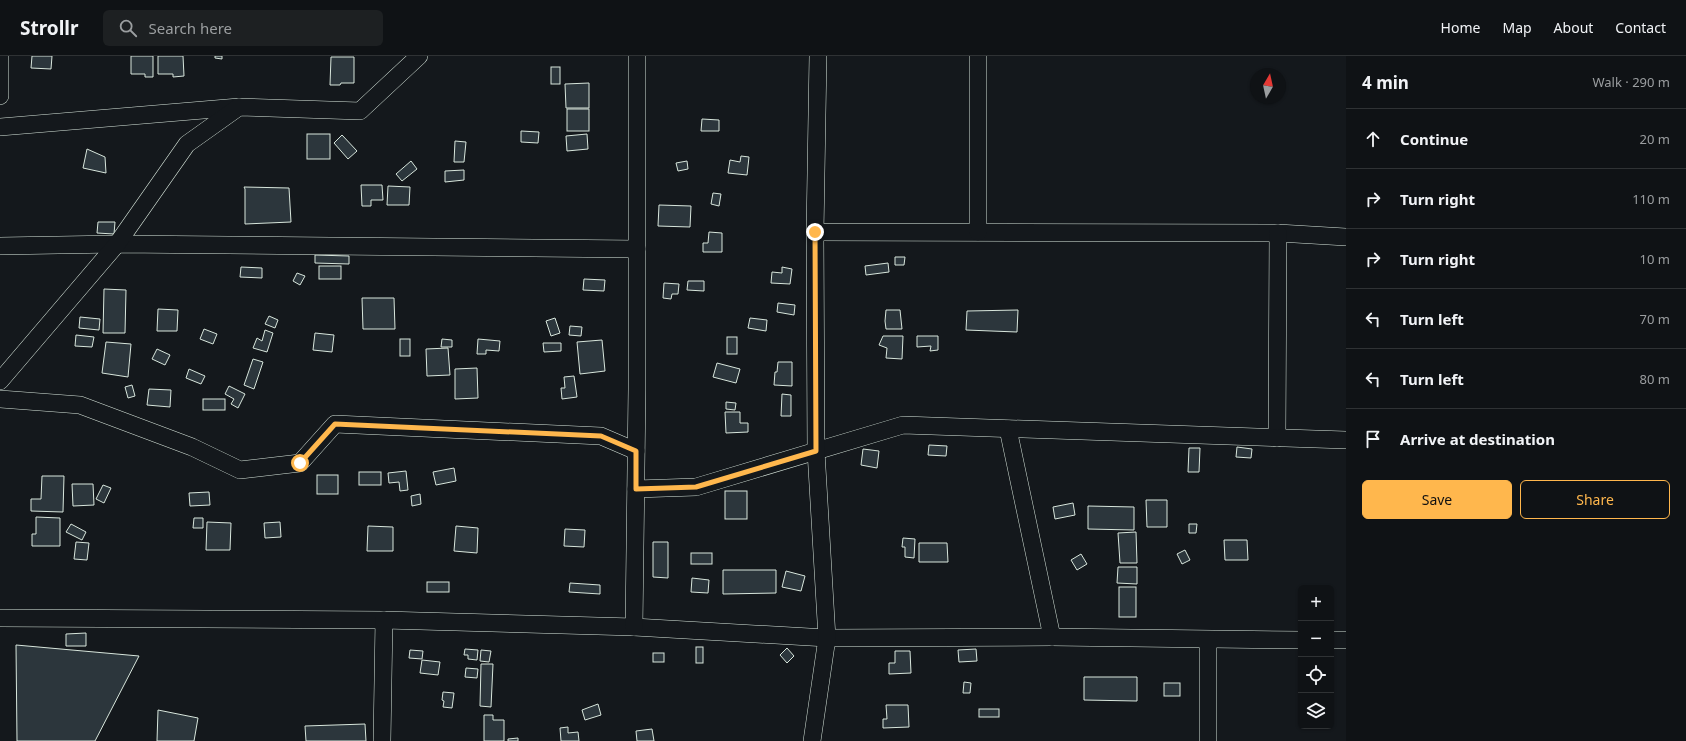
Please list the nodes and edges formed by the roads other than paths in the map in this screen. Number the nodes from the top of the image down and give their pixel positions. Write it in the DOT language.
graph roads {
  1 [pos="0,56"];
  2 [pos="419,56"];
  3 [pos="637,56"];
  4 [pos="818,56"];
  5 [pos="978,56"];
  6 [pos="0,96"];
  7 [pos="239,107"];
  8 [pos="0,127"];
  9 [pos="815,232"];
  10 [pos="978,232"];
  11 [pos="1278,233"];
  12 [pos="1346,237"];
  13 [pos="117,244"];
  14 [pos="0,246"];
  15 [pos="637,249"];
  16 [pos="0,381"];
  17 [pos="0,399"];
  18 [pos="1008,429"];
  19 [pos="1277,438"];
  20 [pos="1346,440"];
  21 [pos="636,451"];
  22 [pos="816,451"];
  23 [pos="636,489"];
  24 [pos="0,618"];
  25 [pos="384,620"];
  26 [pos="634,627"];
  27 [pos="1052,637"];
  28 [pos="827,638"];
  29 [pos="1208,640"];
  30 [pos="1298,640"];
  31 [pos="1334,640"];
  32 [pos="1346,640"];
  33 [pos="382,741"];
  34 [pos="812,741"];
  35 [pos="1208,741"];
  1 -- 6 [label="street"];
  2 -- 7 [label="street"];
  3 -- 15 [label="street"];
  4 -- 9 [label="street"];
  5 -- 10 [label="street"];
  7 -- 8 [label="street"];
  7 -- 13 [label="street"];
  9 -- 10 [label="street"];
  9 -- 22 [label="street"];
  10 -- 11 [label="street"];
  11 -- 12 [label="street"];
  11 -- 19 [label="street"];
  13 -- 14 [label="street"];
  13 -- 15 [label="street"];
  13 -- 16 [label="street"];
  15 -- 21 [label="street"];
  17 -- 21 [label="street"];
  18 -- 19 [label="street"];
  18 -- 22 [label="street"];
  18 -- 27 [label="street"];
  19 -- 20 [label="street"];
  21 -- 23 [label="street"];
  22 -- 23 [label="street"];
  22 -- 28 [label="street"];
  23 -- 26 [label="street"];
  24 -- 25 [label="street"];
  25 -- 26 [label="street"];
  25 -- 33 [label="street"];
  26 -- 28 [label="street"];
  27 -- 28 [label="street"];
  27 -- 29 [label="street"];
  28 -- 34 [label="street"];
  29 -- 30 [label="street"];
  29 -- 35 [label="street"];
  31 -- 32 [label="street"];
}
